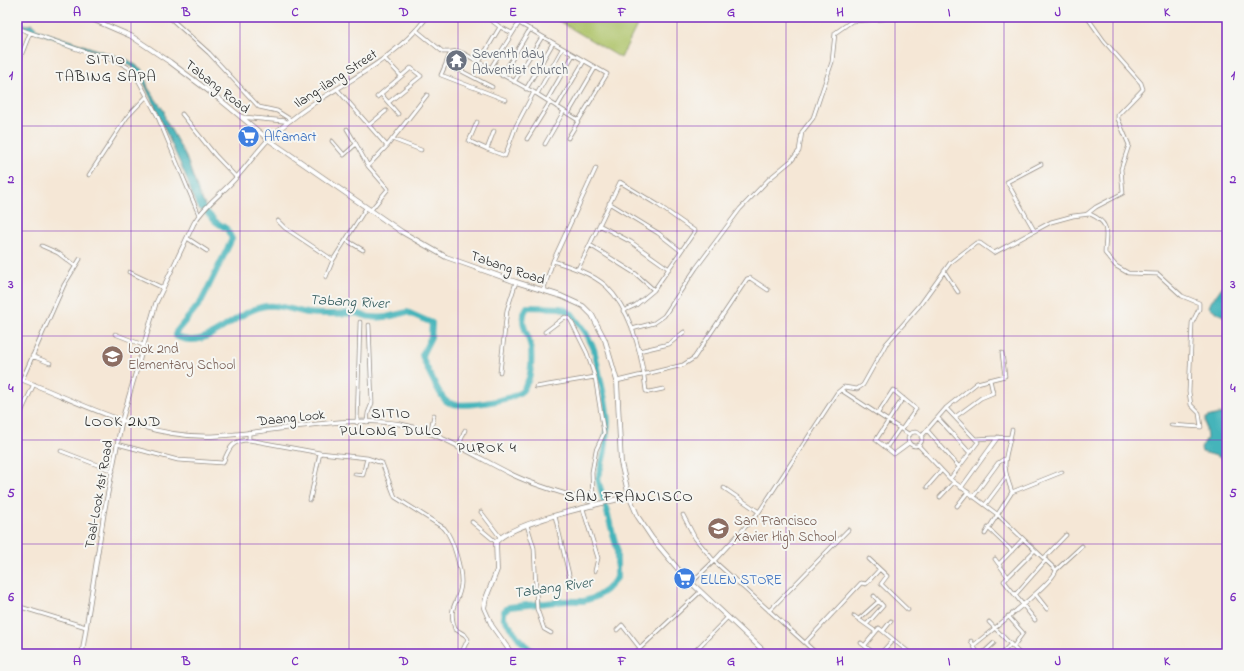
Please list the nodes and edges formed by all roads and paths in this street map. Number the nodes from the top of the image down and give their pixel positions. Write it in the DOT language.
graph roads {
  1 [pos="87,17"];
  2 [pos="169,17"];
  3 [pos="428,17"];
  4 [pos="487,17"];
  5 [pos="913,17"];
  6 [pos="1088,17"];
  7 [pos="500,27"];
  8 [pos="17,28"];
  9 [pos="530,29"];
  10 [pos="416,30"];
  11 [pos="30,33"];
  12 [pos="512,33"];
  13 [pos="542,36"];
  14 [pos="552,43"];
  15 [pos="562,49"];
  16 [pos="451,52"];
  17 [pos="573,55"];
  18 [pos="385,59"];
  19 [pos="584,61"];
  20 [pos="479,62"];
  21 [pos="446,63"];
  22 [pos="17,66"];
  23 [pos="595,68"];
  24 [pos="490,69"];
  25 [pos="401,76"];
  26 [pos="502,76"];
  27 [pos="514,82"];
  28 [pos="492,87"];
  29 [pos="526,88"];
  30 [pos="338,89"];
  31 [pos="535,93"];
  32 [pos="381,94"];
  33 [pos="427,95"];
  34 [pos="146,97"];
  35 [pos="377,97"];
  36 [pos="506,100"];
  37 [pos="548,101"];
  38 [pos="389,102"];
  39 [pos="557,107"];
  40 [pos="386,111"];
  41 [pos="564,111"];
  42 [pos="182,114"];
  43 [pos="398,114"];
  44 [pos="568,114"];
  45 [pos="241,117"];
  46 [pos="291,120"];
  47 [pos="578,120"];
  48 [pos="477,122"];
  49 [pos="287,123"];
  50 [pos="368,125"];
  51 [pos="347,129"];
  52 [pos="494,131"];
  53 [pos="568,138"];
  54 [pos="392,139"];
  55 [pos="527,139"];
  56 [pos="269,140"];
  57 [pos="464,140"];
  58 [pos="332,141"];
  59 [pos="469,141"];
  60 [pos="356,144"];
  61 [pos="545,144"];
  62 [pos="387,146"];
  63 [pos="487,149"];
  64 [pos="421,150"];
  65 [pos="1041,164"];
  66 [pos="368,166"];
  67 [pos="596,168"];
  68 [pos="89,175"];
  69 [pos="236,177"];
  70 [pos="609,203"];
  71 [pos="366,208"];
  72 [pos="370,211"];
  73 [pos="200,214"];
  74 [pos="1087,214"];
  75 [pos="278,221"];
  76 [pos="599,225"];
  77 [pos="1034,230"];
  78 [pos="187,238"];
  79 [pos="346,240"];
  80 [pos="590,245"];
  81 [pos="42,246"];
  82 [pos="363,250"];
  83 [pos="681,251"];
  84 [pos="207,252"];
  85 [pos="80,259"];
  86 [pos="333,260"];
  87 [pos="553,262"];
  88 [pos="75,266"];
  89 [pos="578,269"];
  90 [pos="669,269"];
  91 [pos="129,272"];
  92 [pos="944,272"];
  93 [pos="326,277"];
  94 [pos="516,282"];
  95 [pos="163,288"];
  96 [pos="654,290"];
  97 [pos="768,290"];
  98 [pos="543,291"];
  99 [pos="958,292"];
  100 [pos="623,311"];
  101 [pos="360,322"];
  102 [pos="369,325"];
  103 [pos="632,329"];
  104 [pos="545,332"];
  105 [pos="684,332"];
  106 [pos="115,334"];
  107 [pos="143,345"];
  108 [pos="639,351"];
  109 [pos="1002,353"];
  110 [pos="32,356"];
  111 [pos="50,363"];
  112 [pos="500,372"];
  113 [pos="644,375"];
  114 [pos="17,378"];
  115 [pos="595,378"];
  116 [pos="22,380"];
  117 [pos="990,380"];
  118 [pos="617,381"];
  119 [pos="34,384"];
  120 [pos="536,387"];
  121 [pos="662,389"];
  122 [pos="841,390"];
  123 [pos="903,398"];
  124 [pos="946,408"];
  125 [pos="878,413"];
  126 [pos="434,416"];
  127 [pos="955,417"];
  128 [pos="938,418"];
  129 [pos="122,420"];
  130 [pos="17,421"];
  131 [pos="889,421"];
  132 [pos="367,422"];
  133 [pos="357,423"];
  134 [pos="1171,425"];
  135 [pos="901,429"];
  136 [pos="465,430"];
  137 [pos="927,430"];
  138 [pos="1012,430"];
  139 [pos="249,432"];
  140 [pos="430,434"];
  141 [pos="910,435"];
  142 [pos="921,436"];
  143 [pos="998,437"];
  144 [pos="1010,438"];
  145 [pos="975,439"];
  146 [pos="249,440"];
  147 [pos="909,443"];
  148 [pos="117,444"];
  149 [pos="918,445"];
  150 [pos="458,448"];
  151 [pos="886,448"];
  152 [pos="61,451"];
  153 [pos="320,453"];
  154 [pos="970,453"];
  155 [pos="367,458"];
  156 [pos="1004,459"];
  157 [pos="959,467"];
  158 [pos="113,471"];
  159 [pos="941,471"];
  160 [pos="1062,472"];
  161 [pos="355,474"];
  162 [pos="1006,477"];
  163 [pos="950,479"];
  164 [pos="954,482"];
  165 [pos="926,487"];
  166 [pos="724,488"];
  167 [pos="961,488"];
  168 [pos="968,492"];
  169 [pos="1012,492"];
  170 [pos="630,496"];
  171 [pos="940,497"];
  172 [pos="973,497"];
  173 [pos="310,500"];
  174 [pos="593,504"];
  175 [pos="985,505"];
  176 [pos="956,506"];
  177 [pos="583,509"];
  178 [pos="481,512"];
  179 [pos="758,512"];
  180 [pos="997,514"];
  181 [pos="682,515"];
  182 [pos="555,516"];
  183 [pos="472,522"];
  184 [pos="527,525"];
  185 [pos="988,528"];
  186 [pos="848,530"];
  187 [pos="984,534"];
  188 [pos="1066,535"];
  189 [pos="500,537"];
  190 [pos="1023,539"];
  191 [pos="496,542"];
  192 [pos="1082,546"];
  193 [pos="1035,550"];
  194 [pos="1012,551"];
  195 [pos="868,559"];
  196 [pos="995,559"];
  197 [pos="1045,559"];
  198 [pos="714,562"];
  199 [pos="999,564"];
  200 [pos="880,570"];
  201 [pos="1056,570"];
  202 [pos="595,571"];
  203 [pos="1008,577"];
  204 [pos="691,583"];
  205 [pos="572,587"];
  206 [pos="700,592"];
  207 [pos="1036,594"];
  208 [pos="1015,595"];
  209 [pos="874,596"];
  210 [pos="879,601"];
  211 [pos="1022,604"];
  212 [pos="17,606"];
  213 [pos="1047,609"];
  214 [pos="908,610"];
  215 [pos="769,611"];
  216 [pos="854,616"];
  217 [pos="1008,616"];
  218 [pos="728,617"];
  219 [pos="859,619"];
  220 [pos="1035,620"];
  221 [pos="891,621"];
  222 [pos="989,622"];
  223 [pos="867,624"];
  224 [pos="86,627"];
  225 [pos="995,628"];
  226 [pos="617,630"];
  227 [pos="875,631"];
  228 [pos="883,631"];
  229 [pos="552,632"];
  230 [pos="893,640"];
  231 [pos="971,641"];
  232 [pos="805,643"];
  233 [pos="994,643"];
  234 [pos="974,645"];
  235 [pos="1012,646"];
  236 [pos="640,648"];
  237 [pos="761,649"];
  238 [pos="882,653"];
  239 [pos="82,654"];
  240 [pos="461,654"];
  241 [pos="512,654"];
  242 [pos="634,654"];
  243 [pos="692,654"];
  244 [pos="754,654"];
  245 [pos="767,654"];
  246 [pos="817,654"];
  247 [pos="875,654"];
  248 [pos="911,654"];
  249 [pos="978,654"];
  250 [pos="982,654"];
  251 [pos="1001,654"];
  252 [pos="1020,654"];
  1 -- 45 [label="main road, Tabang Road"];
  2 -- 46 [label="street"];
  3 -- 10 [label="street, Ilang-ilang Street"];
  4 -- 7 [label="street"];
  5 -- 103 [label="street"];
  6 -- 74 [label="street"];
  7 -- 12 [label="street"];
  7 -- 20 [label="street"];
  8 -- 11 [label="street"];
  9 -- 12 [label="street"];
  9 -- 13 [label="street"];
  9 -- 26 [label="street"];
  10 -- 16 [label="street"];
  10 -- 18 [label="street, Ilang-ilang Street"];
  11 -- 22 [label="street"];
  11 -- 34 [label="street"];
  12 -- 24 [label="street"];
  13 -- 14 [label="street"];
  13 -- 27 [label="street"];
  14 -- 15 [label="street"];
  14 -- 29 [label="street"];
  15 -- 17 [label="street"];
  15 -- 31 [label="street"];
  16 -- 20 [label="street"];
  16 -- 21 [label="street"];
  17 -- 19 [label="street"];
  17 -- 37 [label="street"];
  18 -- 25 [label="street"];
  18 -- 30 [label="street, Ilang-ilang Street"];
  19 -- 23 [label="street"];
  19 -- 39 [label="street"];
  20 -- 24 [label="street"];
  21 -- 28 [label="street"];
  21 -- 36 [label="street"];
  23 -- 44 [label="street"];
  23 -- 47 [label="street"];
  24 -- 26 [label="street"];
  25 -- 32 [label="street"];
  25 -- 38 [label="street"];
  26 -- 27 [label="street"];
  27 -- 29 [label="street"];
  29 -- 31 [label="street"];
  30 -- 46 [label="street, Ilang-ilang Street"];
  30 -- 50 [label="street"];
  31 -- 37 [label="street"];
  31 -- 63 [label="street"];
  32 -- 35 [label="street"];
  32 -- 38 [label="street"];
  33 -- 54 [label="street"];
  34 -- 68 [label="street"];
  34 -- 73 [label="street"];
  37 -- 39 [label="street"];
  37 -- 55 [label="street"];
  38 -- 43 [label="street"];
  39 -- 41 [label="street"];
  40 -- 50 [label="street"];
  41 -- 44 [label="street"];
  41 -- 61 [label="street"];
  42 -- 69 [label="street"];
  44 -- 47 [label="street"];
  45 -- 49 [label="street, Ilang-ilang Street"];
  45 -- 56 [label="main road, Tabang Road"];
  46 -- 49 [label="street, Ilang-ilang Street"];
  47 -- 53 [label="street"];
  48 -- 59 [label="street"];
  49 -- 56 [label="street, Taal-Look 1st Road"];
  50 -- 62 [label="street"];
  51 -- 60 [label="street"];
  52 -- 63 [label="street"];
  54 -- 62 [label="street"];
  54 -- 64 [label="street"];
  56 -- 69 [label="street, Taal-Look 1st Road"];
  56 -- 71 [label="main road, Tabang Road"];
  57 -- 59 [label="street"];
  58 -- 60 [label="street"];
  59 -- 63 [label="street"];
  60 -- 66 [label="street"];
  62 -- 66 [label="street"];
  65 -- 77 [label="street"];
  66 -- 72 [label="street"];
  67 -- 87 [label="street"];
  69 -- 73 [label="street, Taal-Look 1st Road"];
  70 -- 76 [label="street"];
  70 -- 83 [label="street"];
  70 -- 83 [label="street"];
  71 -- 72 [label="main road, Tabang Road"];
  71 -- 79 [label="street"];
  72 -- 94 [label="main road, Tabang Road"];
  73 -- 78 [label="street, Taal-Look 1st Road"];
  74 -- 77 [label="street"];
  74 -- 134 [label="street"];
  75 -- 86 [label="street"];
  76 -- 80 [label="street"];
  76 -- 90 [label="street"];
  77 -- 92 [label="street"];
  78 -- 84 [label="street"];
  78 -- 95 [label="street, Taal-Look 1st Road"];
  79 -- 82 [label="street"];
  79 -- 86 [label="street"];
  80 -- 89 [label="street"];
  80 -- 96 [label="street"];
  81 -- 88 [label="street"];
  83 -- 90 [label="street"];
  85 -- 88 [label="street"];
  86 -- 93 [label="street"];
  87 -- 89 [label="street"];
  87 -- 98 [label="street"];
  88 -- 110 [label="street"];
  89 -- 100 [label="street"];
  90 -- 96 [label="street"];
  91 -- 95 [label="street"];
  92 -- 99 [label="street"];
  92 -- 122 [label="street"];
  94 -- 98 [label="main road, Tabang Road"];
  94 -- 112 [label="street"];
  95 -- 107 [label="street, Taal-Look 1st Road"];
  96 -- 100 [label="street"];
  97 -- 113 [label="street"];
  98 -- 118 [label="main road, Tabang Road"];
  100 -- 103 [label="street"];
  101 -- 133 [label="street"];
  102 -- 132 [label="street"];
  103 -- 108 [label="street"];
  104 -- 115 [label="street"];
  105 -- 108 [label="street"];
  106 -- 107 [label="street"];
  107 -- 129 [label="street, Taal-Look 1st Road"];
  108 -- 113 [label="street"];
  109 -- 117 [label="street"];
  110 -- 111 [label="street"];
  110 -- 116 [label="street"];
  113 -- 118 [label="street"];
  113 -- 121 [label="street"];
  114 -- 116 [label="street, Daang Look"];
  115 -- 120 [label="street"];
  115 -- 174 [label="street"];
  116 -- 119 [label="street, Daang Look"];
  117 -- 124 [label="street"];
  117 -- 127 [label="street"];
  118 -- 170 [label="main road, Tabang Road"];
  119 -- 129 [label="street, Daang Look"];
  119 -- 130 [label="street"];
  122 -- 125 [label="street"];
  122 -- 179 [label="street"];
  123 -- 125 [label="street"];
  123 -- 131 [label="street"];
  123 -- 135 [label="street"];
  124 -- 127 [label="street"];
  124 -- 128 [label="street"];
  125 -- 131 [label="street"];
  126 -- 140 [label="street"];
  127 -- 145 [label="street"];
  128 -- 137 [label="street"];
  128 -- 154 [label="street"];
  129 -- 139 [label="street, Daang Look"];
  129 -- 148 [label="street, Taal-Look 1st Road"];
  131 -- 135 [label="street"];
  131 -- 151 [label="street"];
  132 -- 133 [label="street, Daang Look"];
  132 -- 140 [label="street, Daang Look"];
  133 -- 139 [label="street, Daang Look"];
  135 -- 141 [label="street"];
  135 -- 151 [label="street"];
  136 -- 150 [label="street"];
  137 -- 142 [label="street"];
  137 -- 157 [label="street"];
  138 -- 144 [label="street"];
  139 -- 146 [label="street"];
  140 -- 150 [label="street, Daang Look"];
  141 -- 142 [label="street"];
  141 -- 147 [label="street"];
  142 -- 149 [label="street"];
  143 -- 144 [label="street"];
  143 -- 145 [label="street"];
  143 -- 167 [label="street"];
  144 -- 156 [label="street"];
  145 -- 154 [label="street"];
  146 -- 148 [label="street"];
  146 -- 153 [label="street"];
  147 -- 149 [label="street"];
  147 -- 151 [label="street"];
  148 -- 158 [label="street, Taal-Look 1st Road"];
  149 -- 159 [label="street"];
  150 -- 174 [label="street, Daang Look"];
  152 -- 158 [label="street"];
  153 -- 155 [label="street"];
  153 -- 173 [label="street"];
  154 -- 157 [label="street"];
  155 -- 161 [label="street"];
  155 -- 240 [label="street"];
  156 -- 162 [label="street"];
  156 -- 172 [label="street"];
  157 -- 163 [label="street"];
  158 -- 224 [label="street, Taal-Look 1st Road"];
  159 -- 163 [label="street"];
  159 -- 165 [label="street"];
  160 -- 169 [label="street"];
  162 -- 169 [label="street"];
  162 -- 175 [label="street"];
  163 -- 164 [label="street"];
  164 -- 167 [label="street"];
  164 -- 171 [label="street"];
  166 -- 179 [label="street"];
  167 -- 168 [label="street"];
  168 -- 172 [label="street"];
  168 -- 176 [label="street"];
  169 -- 180 [label="street"];
  170 -- 174 [label="main road"];
  170 -- 204 [label="main road, Tabang Road"];
  172 -- 175 [label="street"];
  174 -- 177 [label="main road"];
  175 -- 180 [label="street"];
  177 -- 182 [label="main road"];
  177 -- 202 [label="street"];
  178 -- 189 [label="street"];
  179 -- 198 [label="street"];
  180 -- 185 [label="street"];
  180 -- 190 [label="street"];
  181 -- 198 [label="street"];
  182 -- 184 [label="main road"];
  182 -- 205 [label="street"];
  183 -- 191 [label="street"];
  184 -- 189 [label="main road"];
  184 -- 229 [label="street"];
  185 -- 187 [label="street"];
  185 -- 194 [label="street"];
  186 -- 215 [label="street"];
  188 -- 197 [label="street"];
  189 -- 191 [label="main road"];
  190 -- 193 [label="street"];
  190 -- 194 [label="street"];
  191 -- 241 [label="main road"];
  192 -- 201 [label="street"];
  193 -- 197 [label="street"];
  193 -- 203 [label="street"];
  194 -- 199 [label="street"];
  195 -- 200 [label="street"];
  196 -- 199 [label="street"];
  197 -- 201 [label="street"];
  197 -- 208 [label="street"];
  198 -- 204 [label="street"];
  198 -- 215 [label="street"];
  199 -- 203 [label="street"];
  200 -- 214 [label="street"];
  200 -- 232 [label="street"];
  201 -- 207 [label="street"];
  203 -- 208 [label="street"];
  204 -- 206 [label="main road, Tabang Road"];
  206 -- 218 [label="main road, Tabang Road"];
  206 -- 236 [label="street"];
  207 -- 211 [label="street"];
  207 -- 213 [label="street"];
  208 -- 211 [label="street"];
  209 -- 210 [label="street"];
  210 -- 219 [label="street"];
  210 -- 223 [label="street"];
  211 -- 217 [label="street"];
  211 -- 220 [label="street"];
  212 -- 224 [label="street"];
  215 -- 232 [label="street"];
  216 -- 219 [label="street"];
  217 -- 225 [label="street"];
  217 -- 235 [label="street"];
  218 -- 237 [label="main road, Tabang Road"];
  218 -- 243 [label="street"];
  219 -- 223 [label="street"];
  221 -- 228 [label="street"];
  222 -- 225 [label="street"];
  223 -- 227 [label="street"];
  224 -- 239 [label="street, Taal-Look 1st Road"];
  225 -- 234 [label="street"];
  225 -- 235 [label="street"];
  226 -- 236 [label="street"];
  227 -- 228 [label="street"];
  227 -- 247 [label="street"];
  228 -- 230 [label="street"];
  230 -- 238 [label="street"];
  230 -- 248 [label="street"];
  231 -- 234 [label="street"];
  232 -- 246 [label="street"];
  233 -- 250 [label="street"];
  234 -- 249 [label="street"];
  235 -- 251 [label="street"];
  235 -- 252 [label="street"];
  236 -- 242 [label="street"];
  237 -- 244 [label="street"];
  237 -- 245 [label="main road, Tabang Road"];
}
